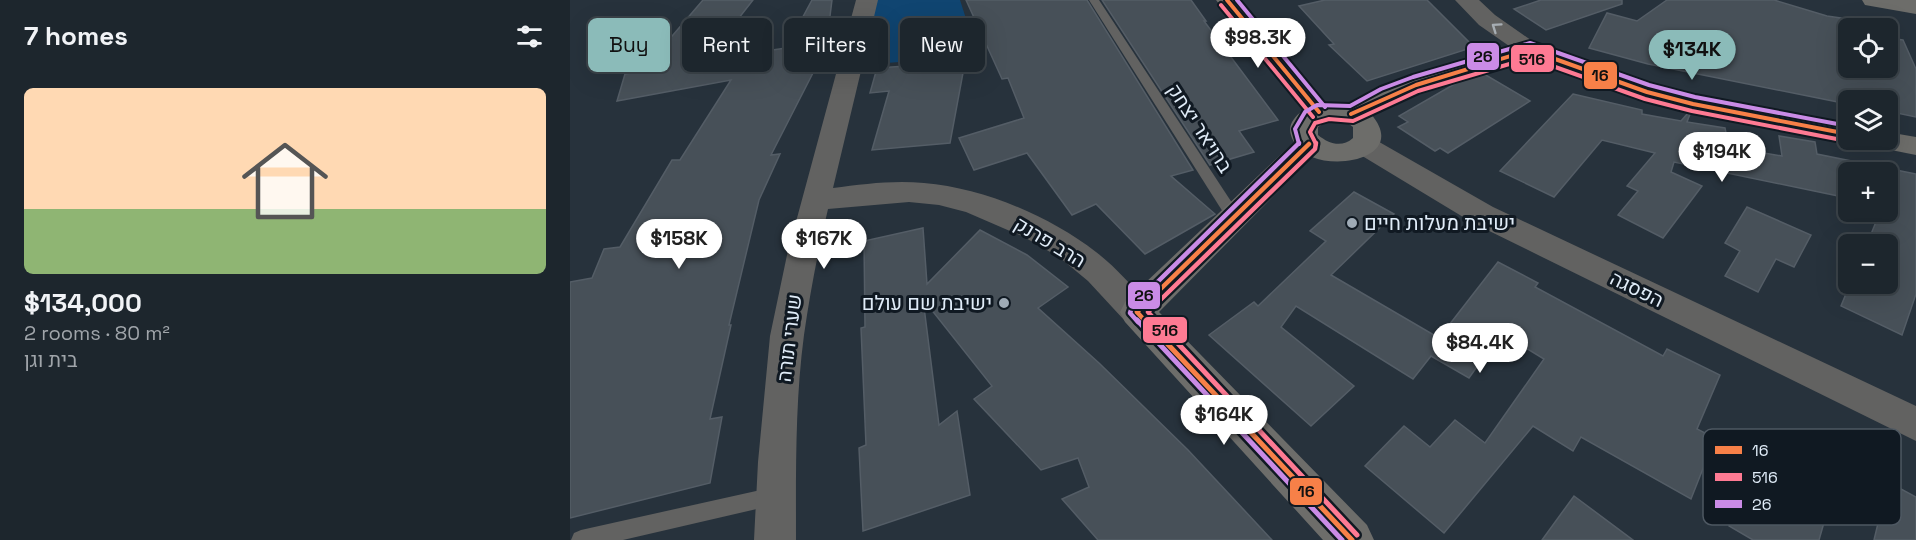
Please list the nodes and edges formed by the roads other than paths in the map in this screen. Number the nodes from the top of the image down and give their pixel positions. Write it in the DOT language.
graph roads {
  1 [pos="867,0"];
  2 [pos="1094,0"];
  3 [pos="1227,0"];
  4 [pos="1466,0"];
  5 [pos="1873,0"];
  6 [pos="1916,7"];
  7 [pos="1530,50"];
  8 [pos="1319,112"];
  9 [pos="1351,114"];
  10 [pos="1838,132"];
  11 [pos="1898,143"];
  12 [pos="1309,144"];
  13 [pos="1364,145"];
  14 [pos="1916,146"];
  15 [pos="815,201"];
  16 [pos="1233,216"];
  17 [pos="1137,312"];
  18 [pos="1916,424"];
  19 [pos="776,496"];
  20 [pos="581,540"];
  21 [pos="775,540"];
  22 [pos="1352,540"];
  1 -- 15 [label="street, שערי תורה"];
  2 -- 16 [label="lane, ברויאר יצחק"];
  3 -- 8 [label="street"];
  7 -- 4 [label="street, one-way"];
  5 -- 6 [label="street"];
  7 -- 9 [label="street"];
  7 -- 10 [label="street"];
  8 -- 9 [label="street"];
  8 -- 12 [label="street"];
  9 -- 13 [label="street"];
  11 -- 14 [label="street"];
  12 -- 13 [label="street"];
  12 -- 16 [label="street"];
  13 -- 18 [label="street, הפסגה"];
  15 -- 17 [label="street, הרב פרנק"];
  15 -- 19 [label="street, שערי תורה"];
  16 -- 17 [label="street"];
  17 -- 22 [label="street, הרב פרנק"];
  19 -- 20 [label="lane"];
  19 -- 21 [label="street, שערי תורה"];
}
